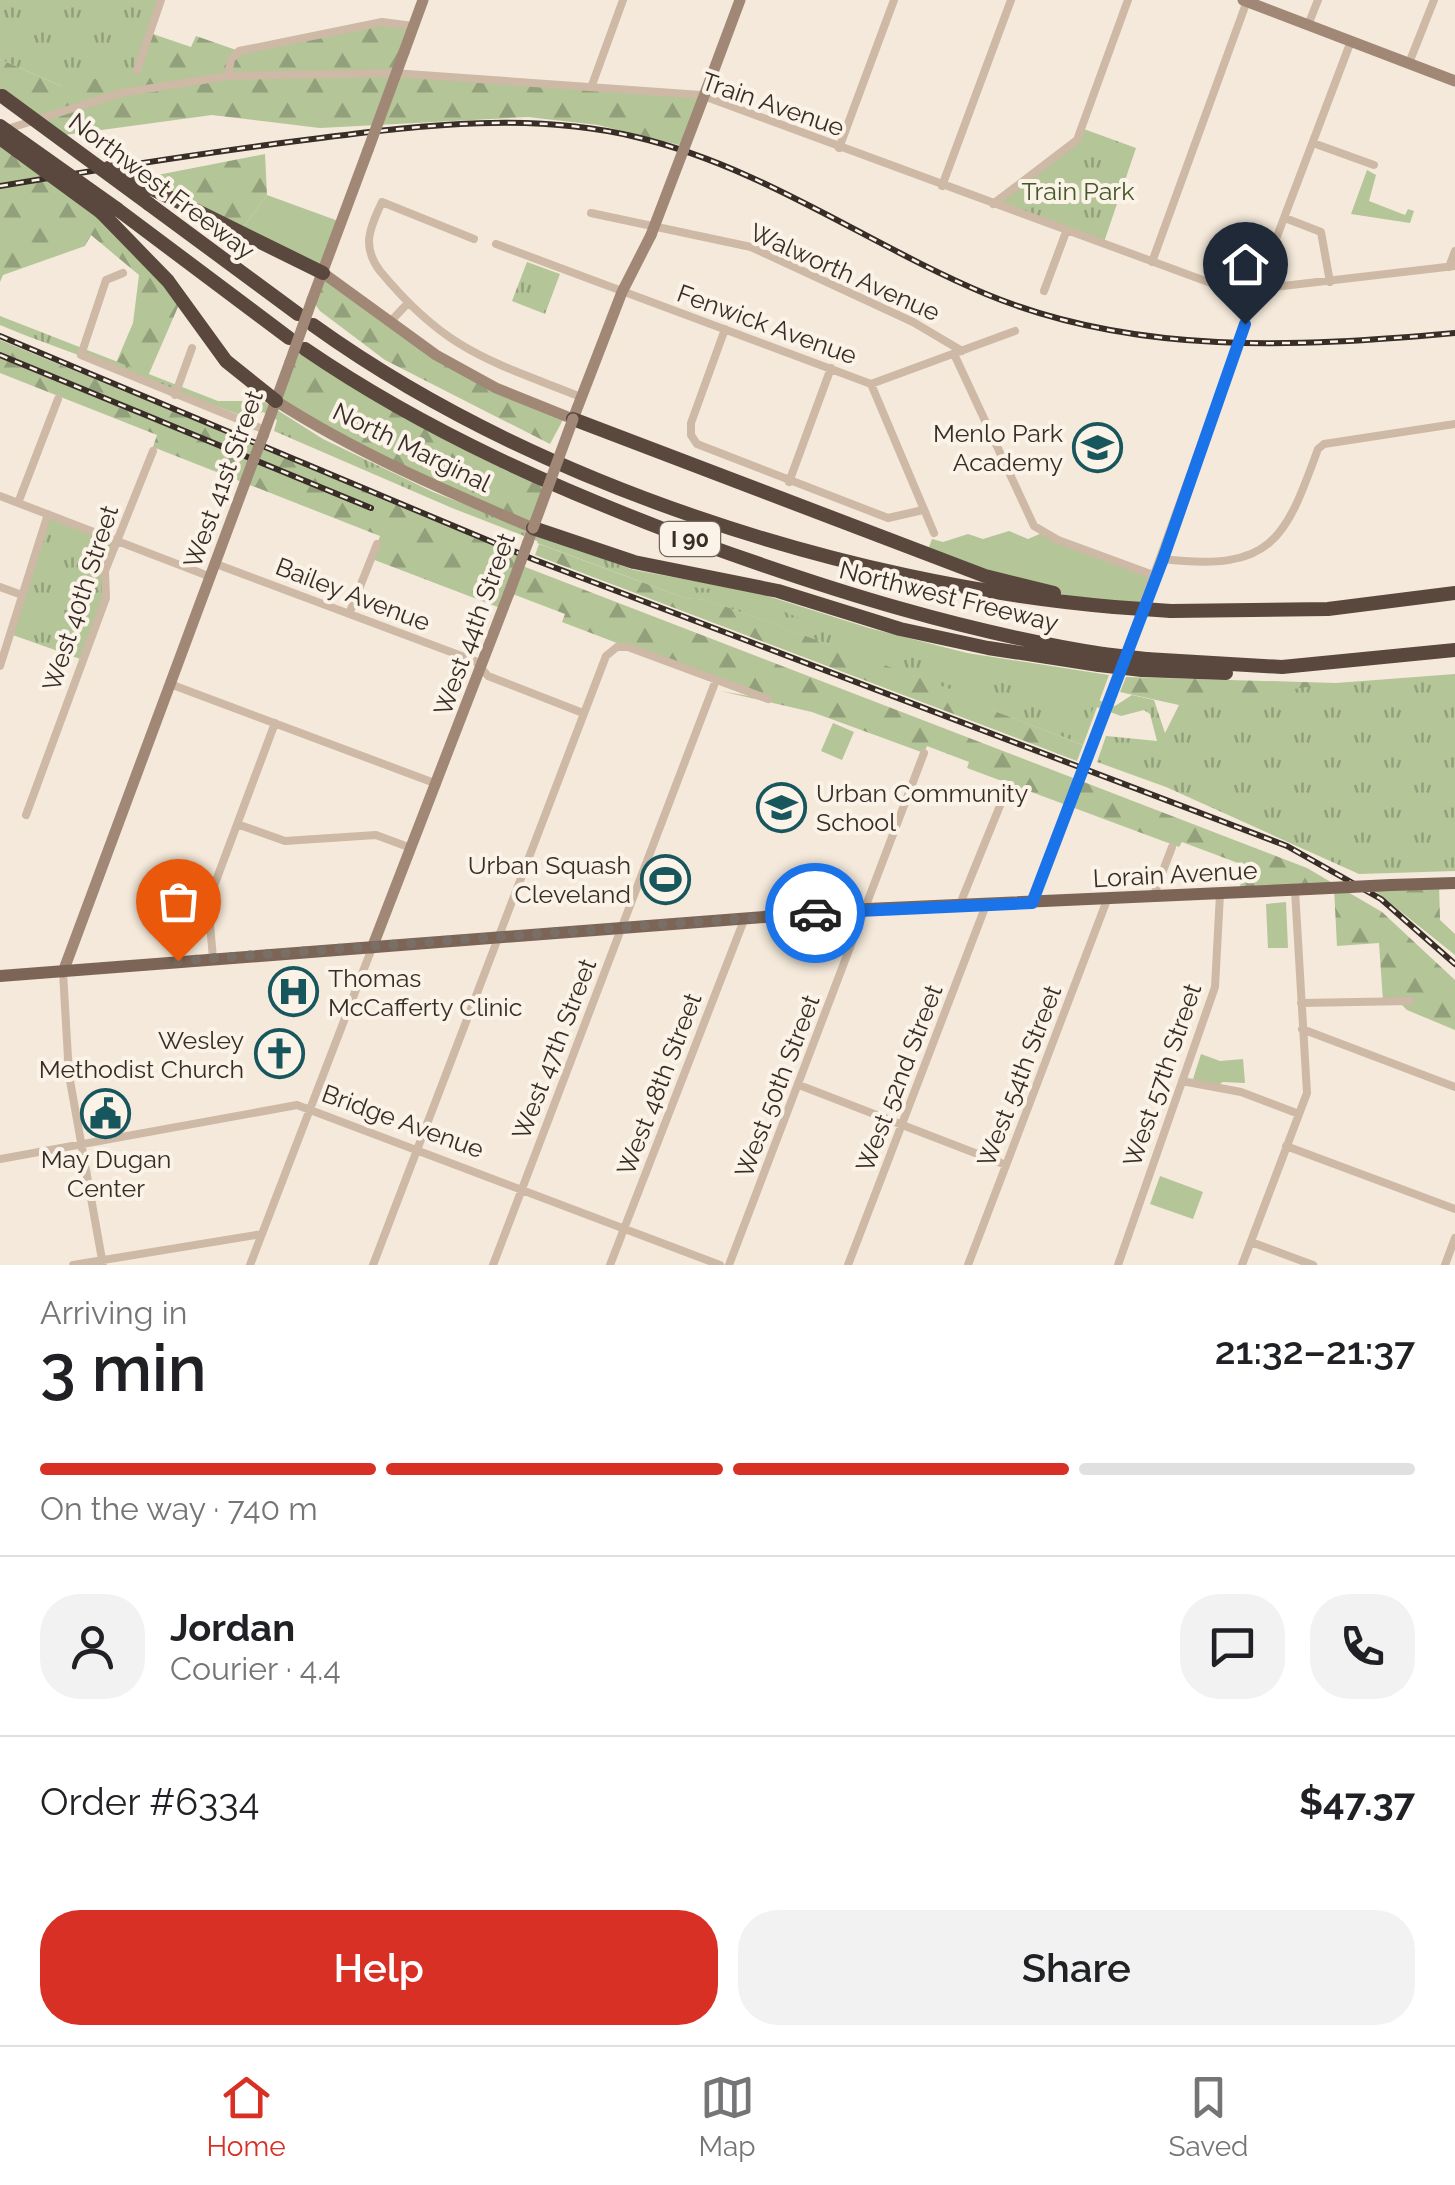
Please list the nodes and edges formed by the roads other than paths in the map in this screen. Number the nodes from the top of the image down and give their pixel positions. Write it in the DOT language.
graph roads {
  1 [pos="161,0"];
  2 [pos="423,0"];
  3 [pos="740,0"];
  4 [pos="894,0"];
  5 [pos="1012,0"];
  6 [pos="1128,0"];
  7 [pos="1318,0"];
  8 [pos="1434,0"];
  9 [pos="620,1"];
  10 [pos="1245,1"];
  11 [pos="1308,25"];
  12 [pos="413,26"];
  13 [pos="1350,41"];
  14 [pos="1409,63"];
  15 [pos="137,70"];
  16 [pos="228,76"];
  17 [pos="1455,81"];
  18 [pos="592,86"];
  19 [pos="1,96"];
  20 [pos="0,132"];
  21 [pos="1314,143"];
  22 [pos="839,148"];
  23 [pos="93,163"];
  24 [pos="1374,165"];
  25 [pos="942,186"];
  26 [pos="993,204"];
  27 [pos="591,213"];
  28 [pos="1285,218"];
  29 [pos="1066,232"];
  30 [pos="474,239"];
  31 [pos="496,244"];
  32 [pos="1455,250"];
  33 [pos="1152,262"];
  34 [pos="1452,267"];
  35 [pos="123,272"];
  36 [pos="323,273"];
  37 [pos="1330,282"];
  38 [pos="622,292"];
  39 [pos="1044,292"];
  40 [pos="408,304"];
  41 [pos="298,314"];
  42 [pos="390,322"];
  43 [pos="313,325"];
  44 [pos="725,329"];
  45 [pos="1015,331"];
  46 [pos="289,338"];
  47 [pos="192,348"];
  48 [pos="305,349"];
  49 [pos="958,353"];
  50 [pos="831,368"];
  51 [pos="871,384"];
  52 [pos="175,395"];
  53 [pos="581,397"];
  54 [pos="58,399"];
  55 [pos="276,401"];
  56 [pos="573,420"];
  57 [pos="1455,424"];
  58 [pos="264,433"];
  59 [pos="152,451"];
  60 [pos="789,482"];
  61 [pos="0,496"];
  62 [pos="18,503"];
  63 [pos="923,510"];
  64 [pos="48,514"];
  65 [pos="934,534"];
  66 [pos="530,535"];
  67 [pos="116,540"];
  68 [pos="378,544"];
  69 [pos="1163,559"];
  70 [pos="213,570"];
  71 [pos="1156,576"];
  72 [pos="0,587"];
  73 [pos="1455,593"];
  74 [pos="22,595"];
  75 [pos="1111,607"];
  76 [pos="349,614"];
  77 [pos="1455,650"];
  78 [pos="1101,660"];
  79 [pos="0,666"];
  80 [pos="480,668"];
  81 [pos="716,680"];
  82 [pos="170,684"];
  83 [pos="768,699"];
  84 [pos="583,712"];
  85 [pos="275,723"];
  86 [pos="924,753"];
  87 [pos="437,784"];
  88 [pos="1008,786"];
  89 [pos="26,815"];
  90 [pos="237,824"];
  91 [pos="1172,847"];
  92 [pos="412,848"];
  93 [pos="1455,883"];
  94 [pos="1302,890"];
  95 [pos="1220,894"];
  96 [pos="1153,897"];
  97 [pos="1107,900"];
  98 [pos="1032,903"];
  99 [pos="960,904"];
  100 [pos="986,905"];
  101 [pos="866,909"];
  102 [pos="745,918"];
  103 [pos="623,926"];
  104 [pos="500,937"];
  105 [pos="372,948"];
  106 [pos="213,958"];
  107 [pos="62,972"];
  108 [pos="0,976"];
  109 [pos="1410,1000"];
  110 [pos="1301,1003"];
  111 [pos="1302,1029"];
  112 [pos="1182,1081"];
  113 [pos="799,1085"];
  114 [pos="1455,1087"];
  115 [pos="311,1107"];
  116 [pos="1299,1114"];
  117 [pos="902,1125"];
  118 [pos="81,1144"];
  119 [pos="1286,1146"];
  120 [pos="419,1148"];
  121 [pos="0,1159"];
  122 [pos="1006,1165"];
  123 [pos="522,1188"];
  124 [pos="1455,1209"];
  125 [pos="624,1228"];
  126 [pos="262,1234"];
  127 [pos="1455,1238"];
  128 [pos="1251,1242"];
  129 [pos="103,1262"];
  130 [pos="73,1265"];
  131 [pos="250,1265"];
  132 [pos="373,1265"];
  133 [pos="493,1265"];
  134 [pos="610,1265"];
  135 [pos="720,1265"];
  136 [pos="730,1265"];
  137 [pos="848,1265"];
  138 [pos="968,1265"];
  139 [pos="1118,1265"];
  140 [pos="1242,1265"];
  141 [pos="1313,1265"];
  142 [pos="1445,1265"];
  1 -- 15 [label="street"];
  2 -- 12 [label="street, West 41st Street"];
  3 -- 38 [label="street, West 44th Street, bridge"];
  4 -- 22 [label="street"];
  5 -- 25 [label="street"];
  6 -- 26 [label="street"];
  7 -- 11 [label="street"];
  8 -- 14 [label="street"];
  9 -- 18 [label="street"];
  10 -- 11 [label="street"];
  10 -- 33 [label="street"];
  11 -- 13 [label="street"];
  12 -- 16 [label="street"];
  12 -- 36 [label="street, West 41st Street, bridge"];
  13 -- 14 [label="street"];
  13 -- 21 [label="street"];
  14 -- 17 [label="street"];
  16 -- 18 [label="street, Train Avenue"];
  16 -- 20 [label="street, Train Avenue"];
  18 -- 22 [label="street, Train Avenue"];
  19 -- 23 [label="highway, Northwest Freeway, bridge"];
  20 -- 46 [label="highway, Northwest Freeway, bridge"];
  20 -- 55 [label="highway, bridge"];
  21 -- 24 [label="street"];
  21 -- 28 [label="street"];
  22 -- 25 [label="street, Train Avenue"];
  23 -- 36 [label="highway, bridge"];
  23 -- 41 [label="highway, Northwest Freeway, bridge"];
  25 -- 26 [label="street, Train Avenue"];
  26 -- 29 [label="street, Train Avenue"];
  27 -- 49 [label="street, Walworth Avenue"];
  28 -- 37 [label="street"];
  28 -- 69 [label="street, bridge"];
  29 -- 33 [label="street, Train Avenue"];
  29 -- 39 [label="street"];
  30 -- 40 [label="street"];
  31 -- 38 [label="street, Fenwick Avenue"];
  32 -- 34 [label="street"];
  33 -- 37 [label="street, Train Avenue"];
  34 -- 37 [label="street, Train Avenue"];
  35 -- 52 [label="street"];
  36 -- 42 [label="street"];
  36 -- 55 [label="street, West 41st Street, bridge"];
  38 -- 44 [label="street, Fenwick Avenue"];
  38 -- 53 [label="street, West 44th Street"];
  40 -- 42 [label="street"];
  40 -- 53 [label="street"];
  42 -- 56 [label="street"];
  43 -- 75 [label="highway, Northwest Freeway / I 90"];
  44 -- 50 [label="street, Fenwick Avenue"];
  44 -- 60 [label="street"];
  45 -- 49 [label="street"];
  47 -- 52 [label="street"];
  48 -- 78 [label="highway, Northwest Freeway / I 90"];
  49 -- 51 [label="street"];
  49 -- 71 [label="street, Walworth Avenue"];
  50 -- 51 [label="street, Fenwick Avenue"];
  50 -- 60 [label="street"];
  51 -- 63 [label="street, Fenwick Avenue"];
  52 -- 58 [label="street"];
  53 -- 56 [label="street, West 44th Street"];
  54 -- 62 [label="street"];
  55 -- 58 [label="street, West 41st Street"];
  55 -- 66 [label="street, North Marginal"];
  56 -- 66 [label="street, West 44th Street, bridge"];
  56 -- 75 [label="highway"];
  57 -- 69 [label="street"];
  58 -- 70 [label="street, West 41st Street, bridge"];
  59 -- 67 [label="street, West 40th Street"];
  60 -- 63 [label="street"];
  61 -- 62 [label="street, Bailey Avenue"];
  62 -- 64 [label="street, Bailey Avenue"];
  63 -- 65 [label="street, Fenwick Avenue"];
  64 -- 67 [label="street, Bailey Avenue"];
  64 -- 74 [label="street"];
  66 -- 78 [label="highway"];
  66 -- 80 [label="street, West 44th Street, bridge"];
  67 -- 70 [label="street, Bailey Avenue"];
  67 -- 89 [label="street, West 40th Street"];
  68 -- 76 [label="street"];
  69 -- 71 [label="street"];
  70 -- 76 [label="street, Bailey Avenue"];
  70 -- 82 [label="street, West 41st Street"];
  71 -- 98 [label="street, bridge"];
  72 -- 74 [label="street"];
  73 -- 75 [label="highway, Northwest Freeway / I 90, bridge"];
  74 -- 79 [label="street"];
  76 -- 80 [label="street, Bailey Avenue"];
  77 -- 78 [label="highway, Northwest Freeway / I 90, bridge"];
  80 -- 84 [label="street, Bailey Avenue"];
  80 -- 87 [label="street, West 44th Street"];
  81 -- 83 [label="street"];
  81 -- 84 [label="street"];
  81 -- 103 [label="street, West 47th Street"];
  82 -- 85 [label="street"];
  82 -- 107 [label="street, West 41st Street"];
  84 -- 104 [label="street"];
  85 -- 87 [label="street"];
  85 -- 90 [label="street"];
  86 -- 101 [label="street, West 50th Street"];
  87 -- 92 [label="street, West 44th Street"];
  88 -- 99 [label="street"];
  90 -- 92 [label="street"];
  90 -- 106 [label="street"];
  91 -- 96 [label="street"];
  92 -- 105 [label="street, West 44th Street"];
  93 -- 94 [label="main road, Lorain Avenue, bridge"];
  94 -- 95 [label="main road, Lorain Avenue"];
  94 -- 110 [label="street"];
  95 -- 96 [label="main road, Lorain Avenue"];
  95 -- 112 [label="street, West 57th Street"];
  96 -- 97 [label="main road, Lorain Avenue"];
  97 -- 98 [label="main road, Lorain Avenue"];
  97 -- 122 [label="street, West 54th Street"];
  98 -- 100 [label="main road, Lorain Avenue"];
  99 -- 100 [label="main road, Lorain Avenue"];
  99 -- 101 [label="main road, Lorain Avenue"];
  100 -- 117 [label="street, West 52nd Street"];
  101 -- 102 [label="main road, Lorain Avenue"];
  101 -- 113 [label="street, West 50th Street"];
  102 -- 103 [label="main road, Lorain Avenue"];
  102 -- 125 [label="street, West 48th Street"];
  103 -- 104 [label="main road, Lorain Avenue"];
  103 -- 123 [label="street, West 47th Street"];
  104 -- 105 [label="main road, Lorain Avenue"];
  104 -- 120 [label="street"];
  105 -- 106 [label="main road, Lorain Avenue"];
  105 -- 115 [label="street, West 44th Street"];
  106 -- 107 [label="main road, Lorain Avenue"];
  107 -- 108 [label="main road, Lorain Avenue"];
  107 -- 118 [label="street"];
  109 -- 110 [label="street"];
  110 -- 111 [label="street"];
  111 -- 114 [label="street"];
  111 -- 116 [label="street"];
  112 -- 116 [label="street"];
  112 -- 139 [label="street, West 57th Street"];
  113 -- 117 [label="street"];
  113 -- 136 [label="street, West 50th Street"];
  115 -- 118 [label="street, Bridge Avenue"];
  115 -- 120 [label="street, Bridge Avenue"];
  115 -- 126 [label="street, West 44th Street"];
  116 -- 119 [label="street"];
  117 -- 122 [label="street"];
  117 -- 137 [label="street, West 52nd Street"];
  118 -- 121 [label="street, Bridge Avenue"];
  118 -- 129 [label="street"];
  119 -- 124 [label="street"];
  119 -- 128 [label="street"];
  120 -- 123 [label="street, Bridge Avenue"];
  120 -- 132 [label="street"];
  122 -- 138 [label="street, West 54th Street"];
  123 -- 125 [label="street, Bridge Avenue"];
  123 -- 133 [label="street, West 47th Street"];
  125 -- 134 [label="street, West 48th Street"];
  125 -- 135 [label="street, Bridge Avenue"];
  126 -- 129 [label="street"];
  126 -- 131 [label="street, West 44th Street"];
  127 -- 142 [label="street"];
  128 -- 140 [label="street"];
  128 -- 141 [label="street"];
  129 -- 130 [label="street"];
}
